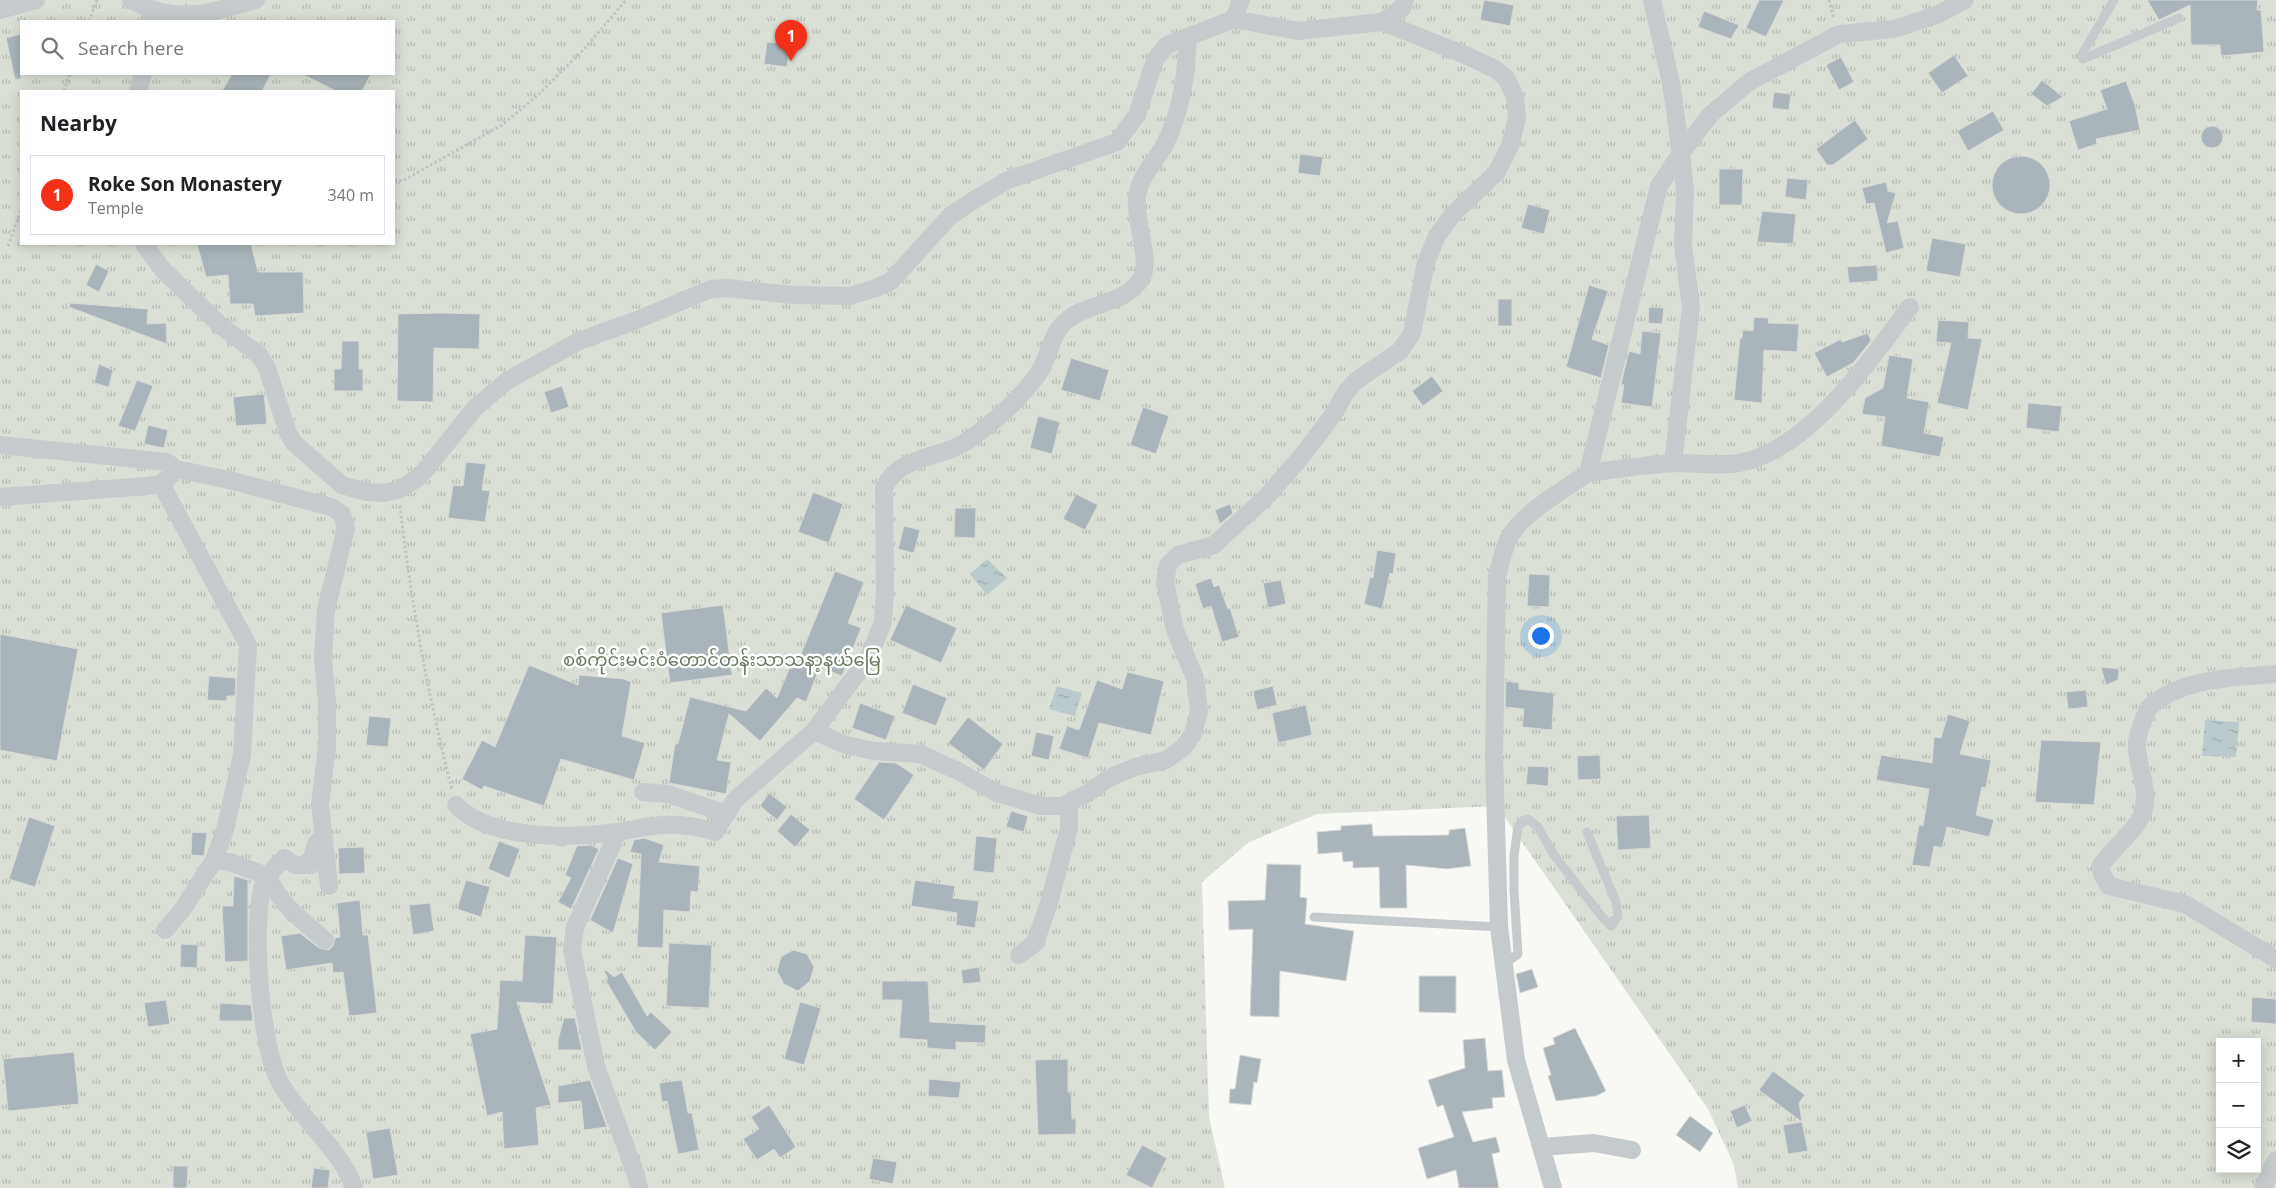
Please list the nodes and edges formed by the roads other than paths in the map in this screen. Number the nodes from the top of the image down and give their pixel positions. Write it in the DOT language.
graph roads {
  1 [pos="36,0"];
  2 [pos="131,0"];
  3 [pos="256,0"];
  4 [pos="1241,0"];
  5 [pos="1405,0"];
  6 [pos="1652,0"];
  7 [pos="1965,0"];
  8 [pos="2114,0"];
  9 [pos="0,10"];
  10 [pos="151,15"];
  11 [pos="2179,18"];
  12 [pos="1234,19"];
  13 [pos="1382,22"];
  14 [pos="1188,38"];
  15 [pos="143,75"];
  16 [pos="138,90"];
  17 [pos="1681,153"];
  18 [pos="145,245"];
  19 [pos="1910,307"];
  20 [pos="0,445"];
  21 [pos="1673,463"];
  22 [pos="171,468"];
  23 [pos="1588,473"];
  24 [pos="161,484"];
  25 [pos="0,497"];
  26 [pos="2276,674"];
  27 [pos="814,730"];
  28 [pos="643,792"];
  29 [pos="1069,803"];
  30 [pos="456,805"];
  31 [pos="727,814"];
  32 [pos="618,832"];
  33 [pos="1587,832"];
  34 [pos="322,837"];
  35 [pos="214,860"];
  36 [pos="267,876"];
  37 [pos="329,886"];
  38 [pos="1314,917"];
  39 [pos="1499,927"];
  40 [pos="165,930"];
  41 [pos="324,940"];
  42 [pos="1019,955"];
  43 [pos="2276,959"];
  44 [pos="1503,965"];
  45 [pos="1541,1147"];
  46 [pos="1632,1150"];
  47 [pos="2276,1160"];
  48 [pos="354,1188"];
  49 [pos="639,1188"];
  50 [pos="1553,1188"];
  51 [pos="2263,1188"];
  1 -- 9 [label="street"];
  2 -- 10 [label="street"];
  3 -- 10 [label="street"];
  4 -- 12 [label="street"];
  5 -- 13 [label="street"];
  6 -- 17 [label="street"];
  7 -- 17 [label="street"];
  8 -- 11 [label="lane"];
  12 -- 13 [label="street"];
  12 -- 14 [label="street"];
  13 -- 29 [label="street"];
  14 -- 18 [label="street"];
  14 -- 27 [label="street"];
  15 -- 16 [label="street"];
  17 -- 21 [label="street"];
  17 -- 23 [label="street"];
  19 -- 21 [label="street"];
  20 -- 22 [label="street"];
  21 -- 23 [label="street"];
  22 -- 24 [label="street"];
  22 -- 34 [label="street"];
  23 -- 39 [label="street"];
  24 -- 25 [label="street"];
  24 -- 35 [label="street"];
  26 -- 43 [label="street"];
  27 -- 29 [label="street"];
  27 -- 31 [label="street"];
  28 -- 31 [label="street"];
  29 -- 42 [label="street"];
  30 -- 32 [label="street"];
  31 -- 32 [label="street"];
  32 -- 49 [label="street"];
  33 -- 44 [label="lane"];
  34 -- 36 [label="street"];
  34 -- 37 [label="street"];
  35 -- 36 [label="street"];
  35 -- 40 [label="street"];
  36 -- 41 [label="street"];
  36 -- 48 [label="street"];
  38 -- 39 [label="lane"];
  39 -- 44 [label="street"];
  44 -- 45 [label="street"];
  45 -- 46 [label="street"];
  45 -- 50 [label="street"];
  47 -- 51 [label="street"];
}
